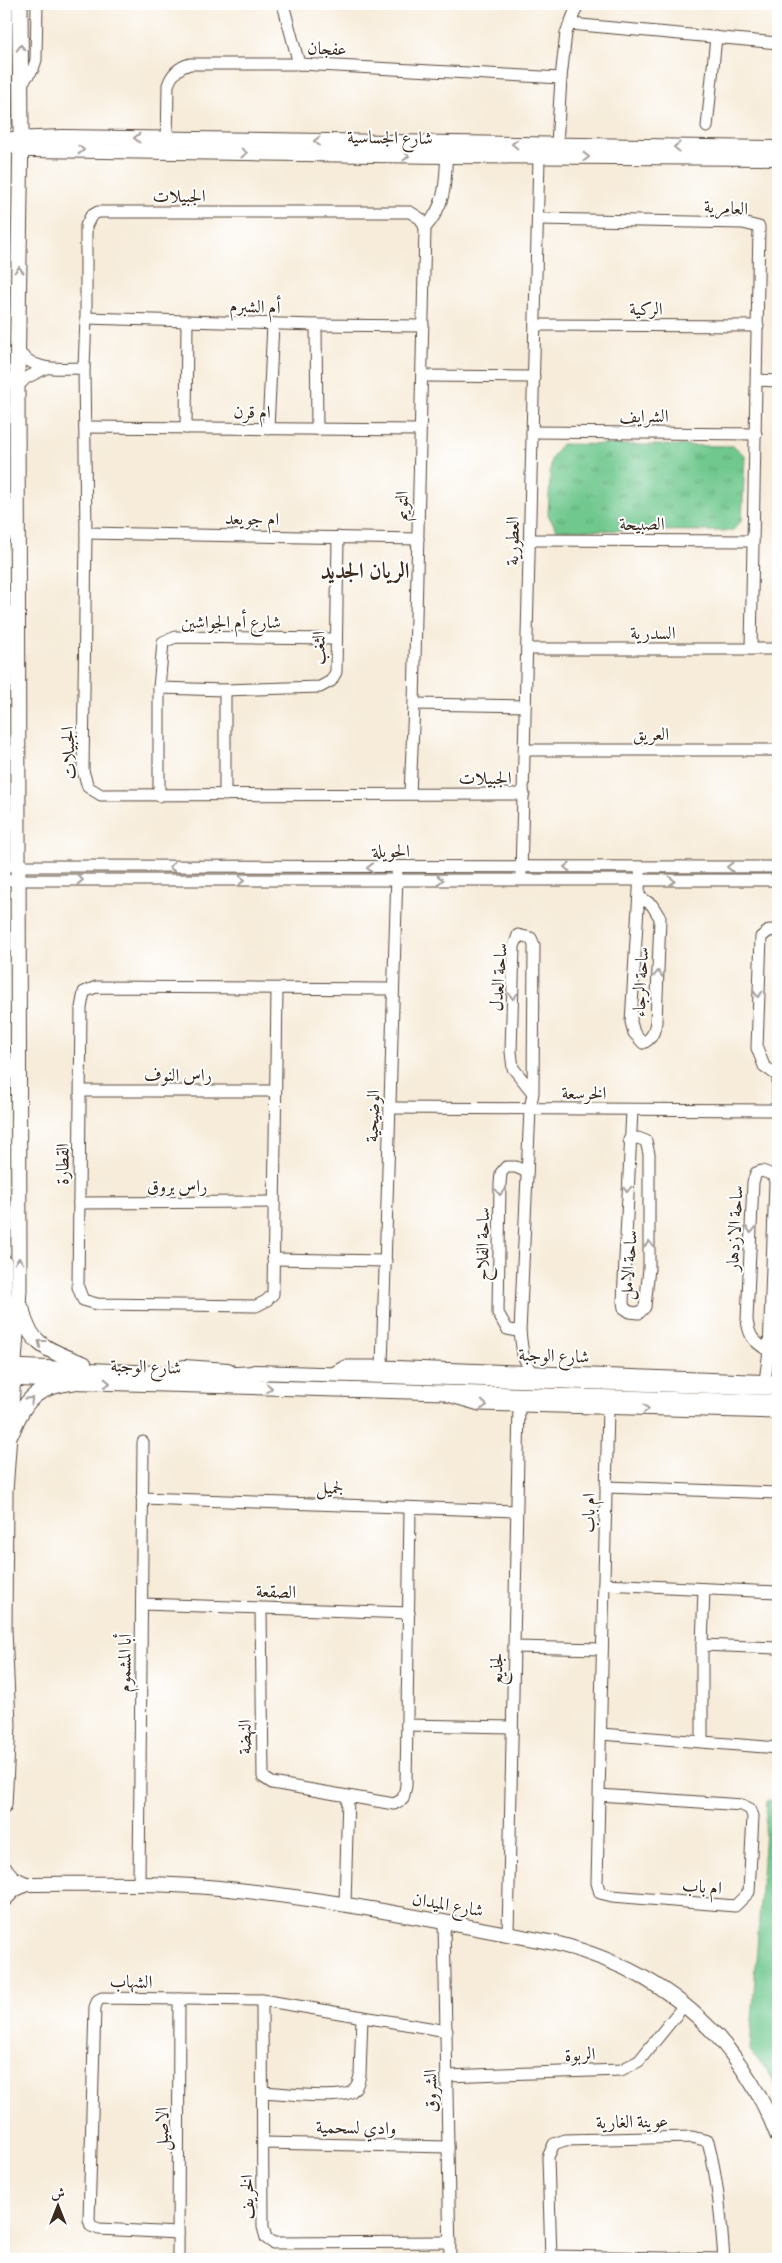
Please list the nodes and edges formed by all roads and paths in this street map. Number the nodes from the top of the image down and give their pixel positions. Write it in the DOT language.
graph roads {
  1 [pos="5,4"];
  2 [pos="20,4"];
  3 [pos="37,4"];
  4 [pos="283,4"];
  5 [pos="578,4"];
  6 [pos="570,24"];
  7 [pos="716,37"];
  8 [pos="778,43"];
  9 [pos="298,64"];
  10 [pos="561,78"];
  11 [pos="22,83"];
  12 [pos="4,124"];
  13 [pos="707,127"];
  14 [pos="4,141"];
  15 [pos="21,143"];
  16 [pos="167,145"];
  17 [pos="558,145"];
  18 [pos="778,148"];
  19 [pos="446,150"];
  20 [pos="539,157"];
  21 [pos="778,158"];
  22 [pos="538,219"];
  23 [pos="423,223"];
  24 [pos="86,318"];
  25 [pos="187,321"];
  26 [pos="273,324"];
  27 [pos="535,324"];
  28 [pos="316,326"];
  29 [pos="423,326"];
  30 [pos="758,326"];
  31 [pos="17,350"];
  32 [pos="48,368"];
  33 [pos="84,368"];
  34 [pos="423,376"];
  35 [pos="534,377"];
  36 [pos="757,380"];
  37 [pos="778,381"];
  38 [pos="17,387"];
  39 [pos="85,427"];
  40 [pos="186,428"];
  41 [pos="268,429"];
  42 [pos="317,429"];
  43 [pos="420,430"];
  44 [pos="532,432"];
  45 [pos="756,434"];
  46 [pos="86,533"];
  47 [pos="338,537"];
  48 [pos="418,539"];
  49 [pos="530,540"];
  50 [pos="754,541"];
  51 [pos="335,639"];
  52 [pos="527,649"];
  53 [pos="751,649"];
  54 [pos="778,649"];
  55 [pos="160,688"];
  56 [pos="225,690"];
  57 [pos="414,704"];
  58 [pos="525,706"];
  59 [pos="525,750"];
  60 [pos="778,750"];
  61 [pos="410,794"];
  62 [pos="524,794"];
  63 [pos="225,795"];
  64 [pos="159,796"];
  65 [pos="196,867"];
  66 [pos="778,867"];
  67 [pos="397,868"];
  68 [pos="521,868"];
  69 [pos="640,868"];
  70 [pos="11,873"];
  71 [pos="196,880"];
  72 [pos="396,880"];
  73 [pos="522,880"];
  74 [pos="778,880"];
  75 [pos="640,881"];
  76 [pos="640,897"];
  77 [pos="778,932"];
  78 [pos="277,989"];
  79 [pos="393,990"];
  80 [pos="778,1074"];
  81 [pos="81,1091"];
  82 [pos="276,1092"];
  83 [pos="533,1093"];
  84 [pos="390,1108"];
  85 [pos="530,1109"];
  86 [pos="632,1110"];
  87 [pos="778,1110"];
  88 [pos="629,1140"];
  89 [pos="527,1172"];
  90 [pos="274,1202"];
  91 [pos="79,1203"];
  92 [pos="273,1259"];
  93 [pos="386,1261"];
  94 [pos="4,1262"];
  95 [pos="775,1263"];
  96 [pos="19,1290"];
  97 [pos="520,1332"];
  98 [pos="521,1348"];
  99 [pos="768,1351"];
  100 [pos="84,1364"];
  101 [pos="382,1366"];
  102 [pos="7,1367"];
  103 [pos="509,1372"];
  104 [pos="264,1373"];
  105 [pos="531,1373"];
  106 [pos="331,1374"];
  107 [pos="765,1381"];
  108 [pos="778,1381"];
  109 [pos="74,1382"];
  110 [pos="778,1388"];
  111 [pos="437,1393"];
  112 [pos="778,1402"];
  113 [pos="519,1406"];
  114 [pos="608,1407"];
  115 [pos="778,1413"];
  116 [pos="8,1442"];
  117 [pos="143,1442"];
  118 [pos="606,1487"];
  119 [pos="4,1490"];
  120 [pos="778,1493"];
  121 [pos="142,1498"];
  122 [pos="410,1508"];
  123 [pos="516,1511"];
  124 [pos="604,1584"];
  125 [pos="704,1589"];
  126 [pos="778,1592"];
  127 [pos="142,1604"];
  128 [pos="261,1609"];
  129 [pos="409,1613"];
  130 [pos="702,1645"];
  131 [pos="514,1647"];
  132 [pos="778,1648"];
  133 [pos="602,1650"];
  134 [pos="407,1725"];
  135 [pos="512,1727"];
  136 [pos="601,1734"];
  137 [pos="702,1740"];
  138 [pos="778,1748"];
  139 [pos="599,1795"];
  140 [pos="348,1796"];
  141 [pos="4,1805"];
  142 [pos="4,1868"];
  143 [pos="26,1884"];
  144 [pos="139,1884"];
  145 [pos="4,1900"];
  146 [pos="345,1904"];
  147 [pos="444,1922"];
  148 [pos="508,1934"];
  149 [pos="179,1999"];
  150 [pos="262,2000"];
  151 [pos="685,2004"];
  152 [pos="362,2017"];
  153 [pos="447,2031"];
  154 [pos="447,2076"];
  155 [pos="264,2092"];
  156 [pos="778,2137"];
  157 [pos="264,2143"];
  158 [pos="448,2147"];
  159 [pos="178,2233"];
  160 [pos="450,2242"];
  161 [pos="551,2258"];
  162 [pos="178,2259"];
  163 [pos="450,2259"];
  164 [pos="724,2259"];
  1 -- 12 [label="main road"];
  11 -- 2 [label="main road, one-way"];
  3 -- 11 [label="street"];
  4 -- 9 [label="street"];
  5 -- 6 [label="street"];
  6 -- 7 [label="street"];
  6 -- 10 [label="street"];
  7 -- 8 [label="street"];
  7 -- 13 [label="street"];
  9 -- 10 [label="street, عفجان"];
  9 -- 16 [label="street, عفجان"];
  10 -- 17 [label="street"];
  11 -- 15 [label="main road"];
  14 -- 15 [label="street, شارع الجساسية"];
  15 -- 16 [label="street, شارع الجساسية"];
  31 -- 15 [label="main road, one-way"];
  16 -- 19 [label="street, شارع الجساسية"];
  18 -- 17 [label="street, شارع الجساسية, one-way"];
  17 -- 19 [label="street, شارع الجساسية, one-way"];
  19 -- 20 [label="street, شارع الجساسية"];
  19 -- 23 [label="street"];
  20 -- 21 [label="street, شارع الجساسية, one-way"];
  20 -- 22 [label="street, العطورية"];
  22 -- 27 [label="street, العطورية"];
  22 -- 30 [label="street, العامرية"];
  23 -- 24 [label="street, الجبيلات"];
  23 -- 29 [label="street, التويم"];
  24 -- 25 [label="street, أم الشبرم"];
  24 -- 33 [label="street, الجبيلات"];
  25 -- 26 [label="street, أم الشبرم"];
  25 -- 40 [label="street"];
  26 -- 28 [label="street, أم الشبرم"];
  26 -- 41 [label="street"];
  27 -- 30 [label="street, الركية"];
  27 -- 35 [label="street, العطورية"];
  28 -- 29 [label="street, أم الشبرم"];
  28 -- 42 [label="street"];
  29 -- 34 [label="street, التويم"];
  30 -- 36 [label="street, العامرية"];
  31 -- 32 [label="street"];
  31 -- 38 [label="main road"];
  32 -- 33 [label="street"];
  32 -- 38 [label="street"];
  33 -- 39 [label="street, الجبيلات"];
  34 -- 35 [label="street"];
  34 -- 43 [label="street, التويم"];
  35 -- 44 [label="street, العطورية"];
  36 -- 37 [label="street"];
  36 -- 45 [label="street, العامرية"];
  38 -- 70 [label="main road"];
  39 -- 40 [label="street, ام قرن"];
  39 -- 46 [label="street, الجبيلات"];
  40 -- 41 [label="street, ام قرن"];
  41 -- 42 [label="street, ام قرن"];
  42 -- 43 [label="street, ام قرن"];
  43 -- 48 [label="street, التويم"];
  44 -- 45 [label="street, الشرايف"];
  44 -- 49 [label="street, العطورية"];
  45 -- 50 [label="street, العامرية"];
  46 -- 47 [label="street, ام جويعد"];
  46 -- 64 [label="street, الجبيلات"];
  47 -- 48 [label="street, ام جويعد"];
  47 -- 51 [label="street, الثغب"];
  48 -- 57 [label="street, التويم"];
  49 -- 50 [label="street, الصبيحة"];
  49 -- 52 [label="street, العطورية"];
  50 -- 53 [label="street, العامرية"];
  51 -- 55 [label="street, شارع أم الجواشين"];
  51 -- 56 [label="street, الثغب"];
  52 -- 53 [label="street, السدرية"];
  52 -- 58 [label="street, العطورية"];
  53 -- 54 [label="street, السدرية"];
  55 -- 56 [label="street, الثغب"];
  55 -- 64 [label="street, شارع أم الجواشين"];
  56 -- 63 [label="street"];
  57 -- 58 [label="street"];
  57 -- 61 [label="street, التويم"];
  58 -- 59 [label="street, العطورية"];
  59 -- 60 [label="street, العريق"];
  59 -- 62 [label="street, العطورية"];
  61 -- 62 [label="street, الجبيلات"];
  61 -- 63 [label="street, الجبيلات"];
  62 -- 68 [label="street, العطورية"];
  63 -- 64 [label="street, الجبيلات"];
  67 -- 65 [label="street, الحويلة, one-way"];
  65 -- 70 [label="street, الحويلة, one-way"];
  65 -- 71 [label="street"];
  66 -- 69 [label="street, الحويلة, one-way"];
  67 -- 68 [label="street, الحويلة"];
  67 -- 72 [label="street, الوضيحية"];
  69 -- 68 [label="street, الحويلة, one-way"];
  68 -- 73 [label="street, العطورية"];
  69 -- 75 [label="street, ساحة الرجاء"];
  70 -- 71 [label="street, الحويلة, one-way"];
  96 -- 70 [label="main road, one-way"];
  71 -- 72 [label="street, الحويلة, one-way"];
  72 -- 73 [label="street, الحويلة, one-way"];
  72 -- 79 [label="street, الوضيحية"];
  73 -- 75 [label="street, الحويلة"];
  75 -- 74 [label="street, الحويلة, one-way"];
  75 -- 76 [label="street, ساحة الرجاء"];
  76 -- 76 [label="street, ساحة الرجاء, one-way"];
  77 -- 80 [label="street, one-way"];
  78 -- 79 [label="street, القطارة"];
  78 -- 81 [label="street, القطارة"];
  78 -- 82 [label="street, القطارة"];
  79 -- 84 [label="street, الوضيحية"];
  80 -- 87 [label="street"];
  81 -- 82 [label="street, راس النوف"];
  81 -- 91 [label="street, القطارة"];
  82 -- 90 [label="street, القطارة"];
  83 -- 83 [label="street, ساحة العدل, one-way"];
  83 -- 85 [label="street, ساحة العدل"];
  84 -- 85 [label="street, الخرسعة"];
  84 -- 93 [label="street, الوضيحية"];
  85 -- 86 [label="street, الخرسعة"];
  85 -- 89 [label="street"];
  86 -- 87 [label="street, الخرسعة"];
  86 -- 88 [label="street, ساحة الامل"];
  88 -- 88 [label="street, ساحة الامل, one-way"];
  89 -- 97 [label="street"];
  89 -- 97 [label="street, ساحة الفلاح, one-way"];
  90 -- 91 [label="street, راس بروق"];
  90 -- 92 [label="street, القطارة"];
  91 -- 92 [label="street, القطارة"];
  92 -- 93 [label="street"];
  93 -- 101 [label="street, الوضيحية"];
  94 -- 102 [label="main road"];
  95 -- 99 [label="street, ساحة الازدهار"];
  95 -- 99 [label="street, ساحة الازدهار, one-way"];
  100 -- 96 [label="main road, one-way"];
  96 -- 102 [label="main road"];
  97 -- 98 [label="street"];
  98 -- 103 [label="street"];
  98 -- 105 [label="street"];
  99 -- 107 [label="street, ساحة الازدهار"];
  100 -- 102 [label="street, شارع الوجبة"];
  100 -- 104 [label="street, شارع الوجبة"];
  101 -- 103 [label="street, شارع الوجبة"];
  101 -- 106 [label="street, شارع الوجبة"];
  102 -- 104 [label="main road"];
  102 -- 109 [label="street, شارع الوجبة"];
  102 -- 116 [label="main road"];
  103 -- 105 [label="street, شارع الوجبة"];
  104 -- 106 [label="street, شارع الوجبة"];
  105 -- 107 [label="street, شارع الوجبة"];
  106 -- 110 [label="street, شارع الوجبة"];
  107 -- 108 [label="street, شارع الوجبة"];
  109 -- 111 [label="street, شارع الوجبة, one-way"];
  116 -- 109 [label="main road, one-way"];
  111 -- 112 [label="street, شارع الوجبة"];
  111 -- 113 [label="street, شارع الوجبة, one-way"];
  113 -- 114 [label="street, شارع الوجبة"];
  113 -- 123 [label="street, لجذيع"];
  114 -- 115 [label="street, شارع الوجبة, one-way"];
  114 -- 118 [label="street, ام باب"];
  116 -- 119 [label="main road"];
  117 -- 121 [label="street, أبا المشموم"];
  118 -- 120 [label="street"];
  118 -- 124 [label="street, ام باب"];
  119 -- 141 [label="main road"];
  121 -- 122 [label="street, لجميل"];
  121 -- 127 [label="street, أبا المشموم"];
  122 -- 123 [label="street, لجميل"];
  122 -- 129 [label="street, النهضة"];
  123 -- 131 [label="street, لجذيع"];
  124 -- 125 [label="street"];
  124 -- 133 [label="street, ام باب"];
  125 -- 126 [label="street"];
  125 -- 130 [label="street"];
  127 -- 128 [label="street, الصقعة"];
  127 -- 144 [label="street, أبا المشموم"];
  128 -- 129 [label="street, الصقعة"];
  128 -- 140 [label="street, النهضة"];
  129 -- 134 [label="street, النهضة"];
  130 -- 132 [label="street"];
  130 -- 137 [label="street"];
  131 -- 133 [label="street"];
  131 -- 135 [label="street, لجذيع"];
  133 -- 136 [label="street, ام باب"];
  134 -- 135 [label="street"];
  134 -- 140 [label="street, النهضة"];
  135 -- 148 [label="street, لجذيع"];
  136 -- 137 [label="street"];
  136 -- 139 [label="street, ام باب"];
  137 -- 138 [label="street"];
  139 -- 139 [label="street, ام باب"];
  140 -- 146 [label="street"];
  142 -- 143 [label="street"];
  143 -- 144 [label="street, شارع الميدان"];
  143 -- 145 [label="street"];
  144 -- 146 [label="street, شارع الميدان"];
  146 -- 147 [label="street, شارع الميدان"];
  147 -- 148 [label="street, شارع الميدان"];
  147 -- 153 [label="street, الشروق"];
  148 -- 151 [label="street, شارع الميدان"];
  149 -- 150 [label="street, الشهاب"];
  149 -- 159 [label="street, الاصيل"];
  149 -- 159 [label="street, الشهاب"];
  150 -- 152 [label="street, الشهاب"];
  150 -- 155 [label="street, الخريف"];
  151 -- 154 [label="street, الربوة"];
  151 -- 156 [label="street, شارع الميدان"];
  152 -- 153 [label="street, الشهاب"];
  152 -- 155 [label="street"];
  153 -- 154 [label="street, الشروق"];
  154 -- 158 [label="street, الشروق"];
  155 -- 157 [label="street, الخريف"];
  157 -- 158 [label="street, وادي لسحمية"];
  157 -- 160 [label="street, الخريف"];
  158 -- 160 [label="street, الشروق"];
  159 -- 162 [label="street, الاصيل"];
  160 -- 163 [label="street, الشروق"];
  161 -- 164 [label="street"];
  161 -- 164 [label="street, عوينة الغارية"];
}
